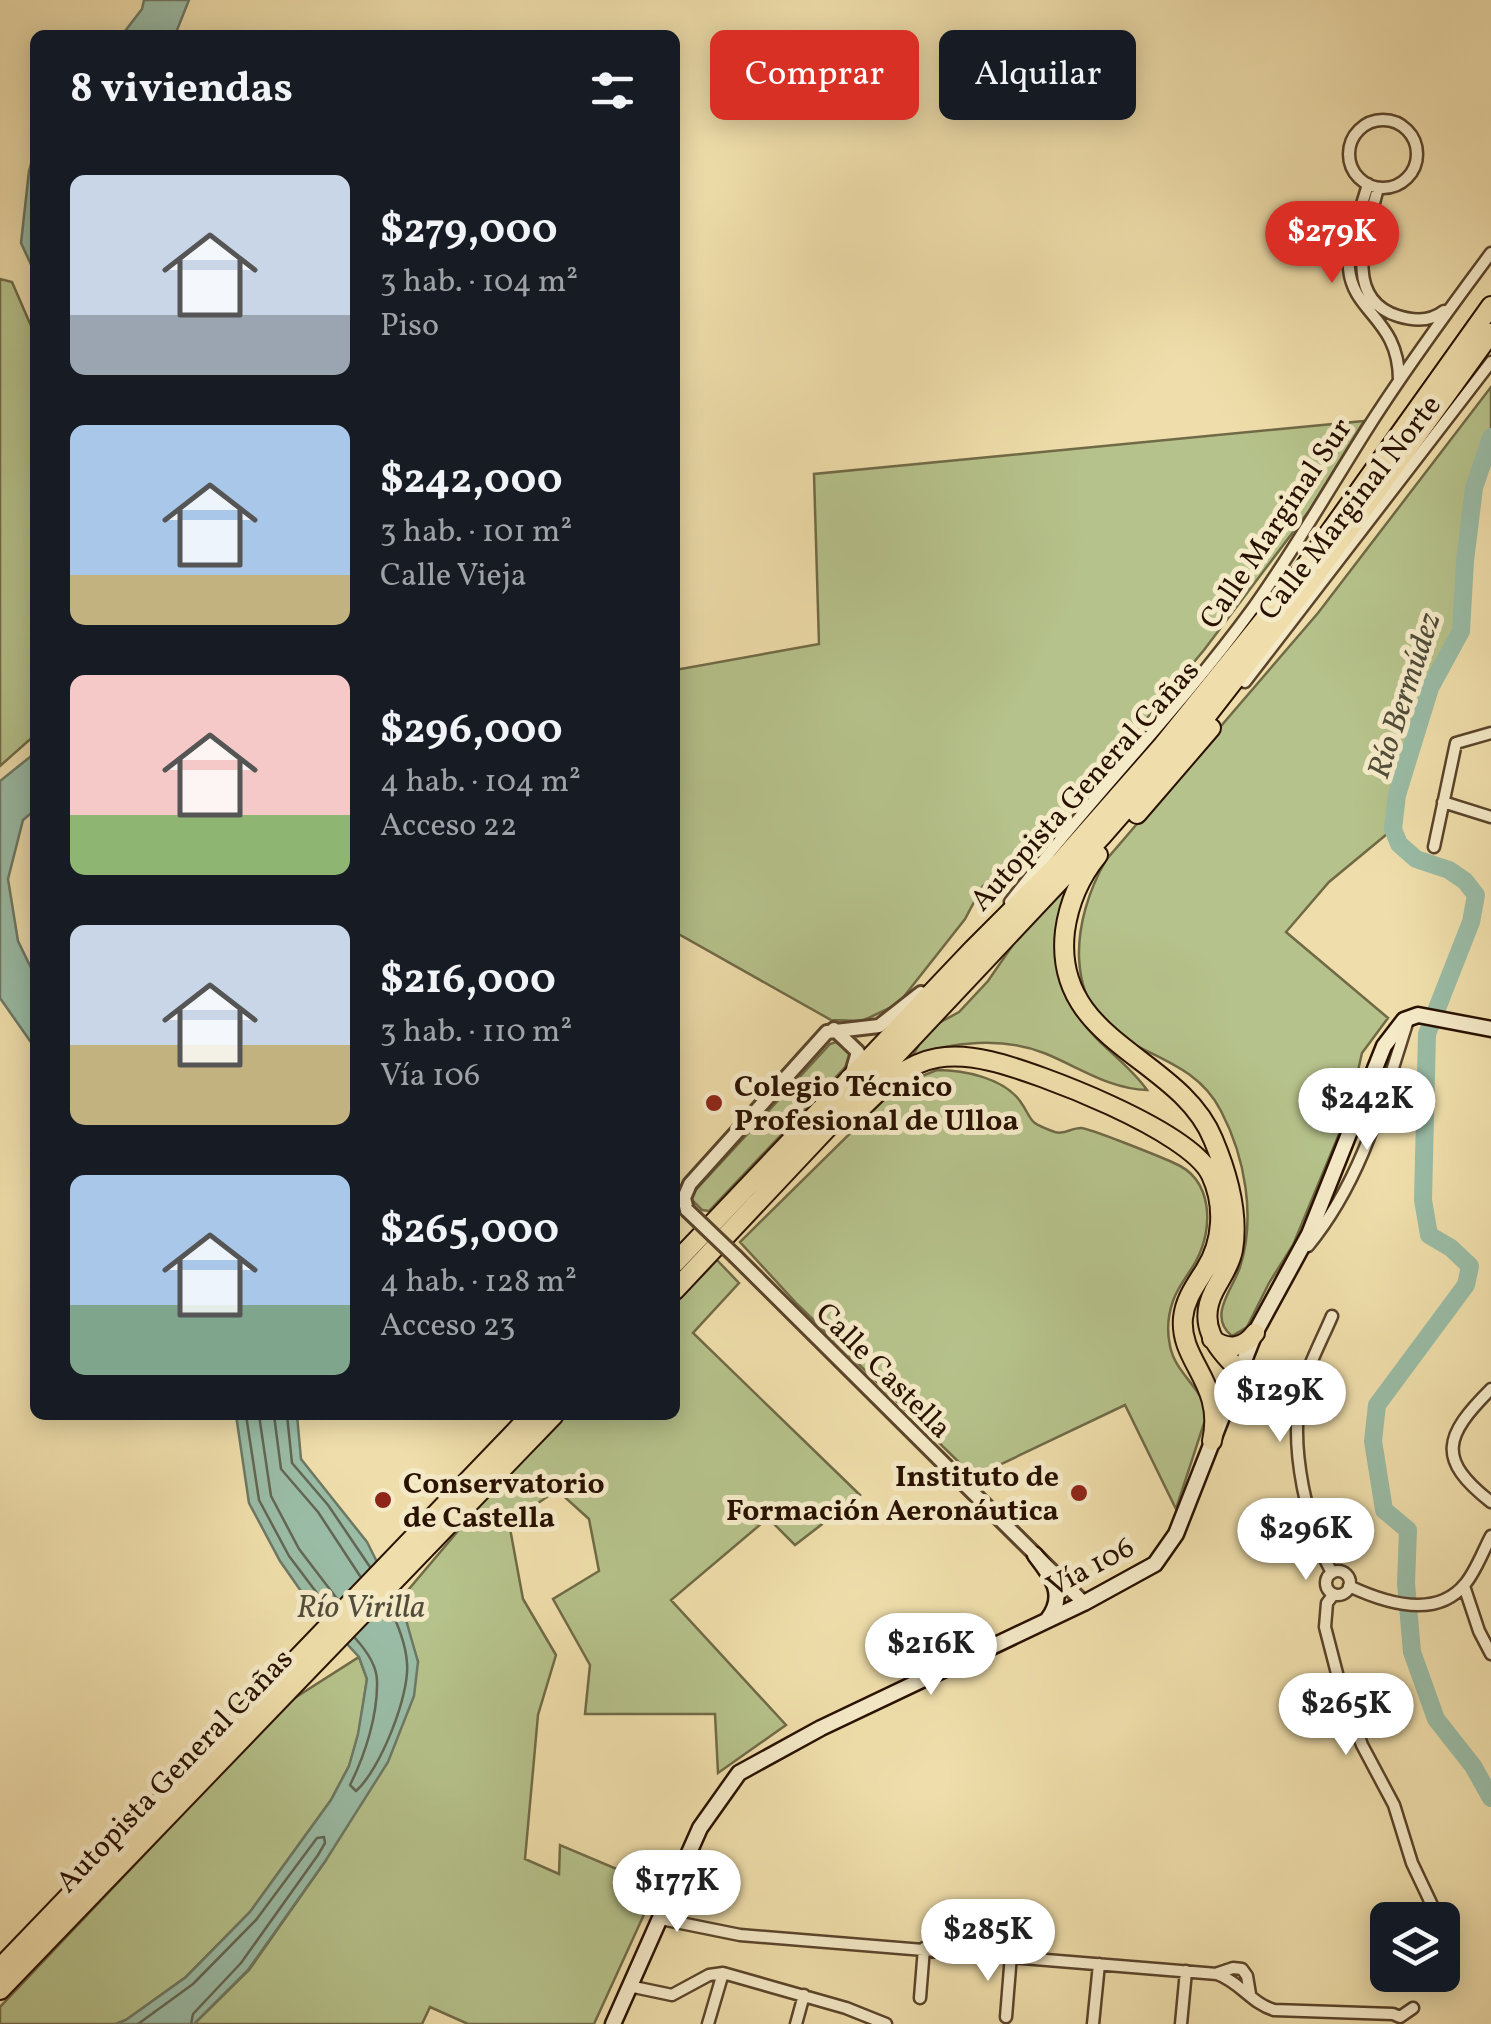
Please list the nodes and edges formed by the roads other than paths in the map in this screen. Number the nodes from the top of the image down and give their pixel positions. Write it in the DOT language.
graph roads {
  1 [pos="1373,186"];
  2 [pos="1491,253"];
  3 [pos="1456,300"];
  4 [pos="1491,306"];
  5 [pos="1491,333"];
  6 [pos="1491,362"];
  7 [pos="1400,380"];
  8 [pos="1310,583"];
  9 [pos="1245,682"];
  10 [pos="1491,733"];
  11 [pos="1443,802"];
  12 [pos="1491,817"];
  13 [pos="1434,848"];
  14 [pos="973,949"];
  15 [pos="834,1029"];
  16 [pos="1491,1030"];
  17 [pos="832,1098"];
  18 [pos="733,1231"];
  19 [pos="680,1258"];
  20 [pos="680,1285"];
  21 [pos="1332,1316"];
  22 [pos="1254,1332"];
  23 [pos="1212,1339"];
  24 [pos="1199,1365"];
  25 [pos="1238,1372"];
  26 [pos="1491,1388"];
  27 [pos="527,1420"];
  28 [pos="549,1420"];
  29 [pos="1212,1441"];
  30 [pos="1491,1502"];
  31 [pos="428,1535"];
  32 [pos="1491,1536"];
  33 [pos="1035,1554"];
  34 [pos="1332,1573"];
  35 [pos="1349,1586"];
  36 [pos="1464,1586"];
  37 [pos="1334,1594"];
  38 [pos="1084,1603"];
  39 [pos="1048,1620"];
  40 [pos="1491,1654"];
  41 [pos="266,1703"];
  42 [pos="1430,1902"];
  43 [pos="661,1918"];
  44 [pos="924,1948"];
  45 [pos="1011,1956"];
  46 [pos="1099,1964"];
  47 [pos="0,1968"];
  48 [pos="1186,1971"];
  49 [pos="723,1972"];
  50 [pos="629,1986"];
  51 [pos="0,1990"];
  52 [pos="804,1995"];
  53 [pos="920,1998"];
  54 [pos="1413,2008"];
  55 [pos="1274,2010"];
  56 [pos="1006,2017"];
  57 [pos="1336,2019"];
  58 [pos="1400,2020"];
  59 [pos="612,2024"];
  60 [pos="708,2024"];
  61 [pos="796,2024"];
  62 [pos="886,2024"];
  63 [pos="1093,2024"];
  64 [pos="1182,2024"];
  65 [pos="1270,2024"];
  1 -- 1 [label="street"];
  1 -- 3 [label="street"];
  1 -- 7 [label="street"];
  2 -- 3 [label="street, Calle Marginal Sur"];
  3 -- 7 [label="street, Calle Marginal Sur"];
  4 -- 14 [label="highway, Autopista General Cañas"];
  5 -- 8 [label="highway, Autopista General Cañas"];
  6 -- 9 [label="street, Calle Marginal Norte"];
  7 -- 14 [label="street, Calle Marginal Sur"];
  8 -- 9 [label="highway"];
  8 -- 18 [label="highway, Autopista General Cañas"];
  9 -- 23 [label="highway"];
  10 -- 11 [label="street"];
  11 -- 12 [label="street"];
  11 -- 13 [label="street"];
  14 -- 15 [label="street"];
  14 -- 17 [label="highway, Autopista General Cañas"];
  15 -- 17 [label="street"];
  15 -- 33 [label="street, Calle Castella, bridge"];
  16 -- 22 [label="main road, Vía 106"];
  17 -- 19 [label="highway, Autopista General Cañas"];
  18 -- 20 [label="highway, Autopista General Cañas"];
  18 -- 24 [label="highway"];
  21 -- 34 [label="street"];
  22 -- 23 [label="highway"];
  22 -- 25 [label="main road, Vía 106"];
  23 -- 25 [label="highway"];
  24 -- 25 [label="highway"];
  24 -- 29 [label="highway"];
  25 -- 29 [label="main road, Vía 106"];
  26 -- 30 [label="street"];
  27 -- 31 [label="highway, Autopista General Cañas"];
  28 -- 31 [label="highway, Autopista General Cañas"];
  29 -- 38 [label="main road, Vía 106"];
  31 -- 41 [label="highway, Autopista General Cañas"];
  32 -- 36 [label="street"];
  33 -- 38 [label="street, Calle Castella"];
  33 -- 39 [label="main road"];
  34 -- 35 [label="street"];
  34 -- 37 [label="street"];
  35 -- 36 [label="street"];
  35 -- 37 [label="street"];
  36 -- 40 [label="street"];
  37 -- 42 [label="street"];
  38 -- 39 [label="main road, Vía 106"];
  39 -- 43 [label="main road, Vía 106"];
  41 -- 47 [label="highway, Autopista General Cañas"];
  41 -- 51 [label="highway, Autopista General Cañas"];
  43 -- 44 [label="street"];
  43 -- 50 [label="main road, Vía 106"];
  44 -- 45 [label="street"];
  44 -- 53 [label="street"];
  45 -- 46 [label="street"];
  45 -- 56 [label="street"];
  46 -- 48 [label="street"];
  46 -- 63 [label="street"];
  48 -- 55 [label="street"];
  48 -- 64 [label="street"];
  49 -- 50 [label="street"];
  49 -- 52 [label="street"];
  49 -- 60 [label="street"];
  50 -- 59 [label="main road, Vía 106"];
  52 -- 61 [label="street"];
  52 -- 62 [label="street"];
  54 -- 58 [label="street"];
  55 -- 57 [label="street"];
  55 -- 65 [label="street"];
  57 -- 58 [label="street"];
}
